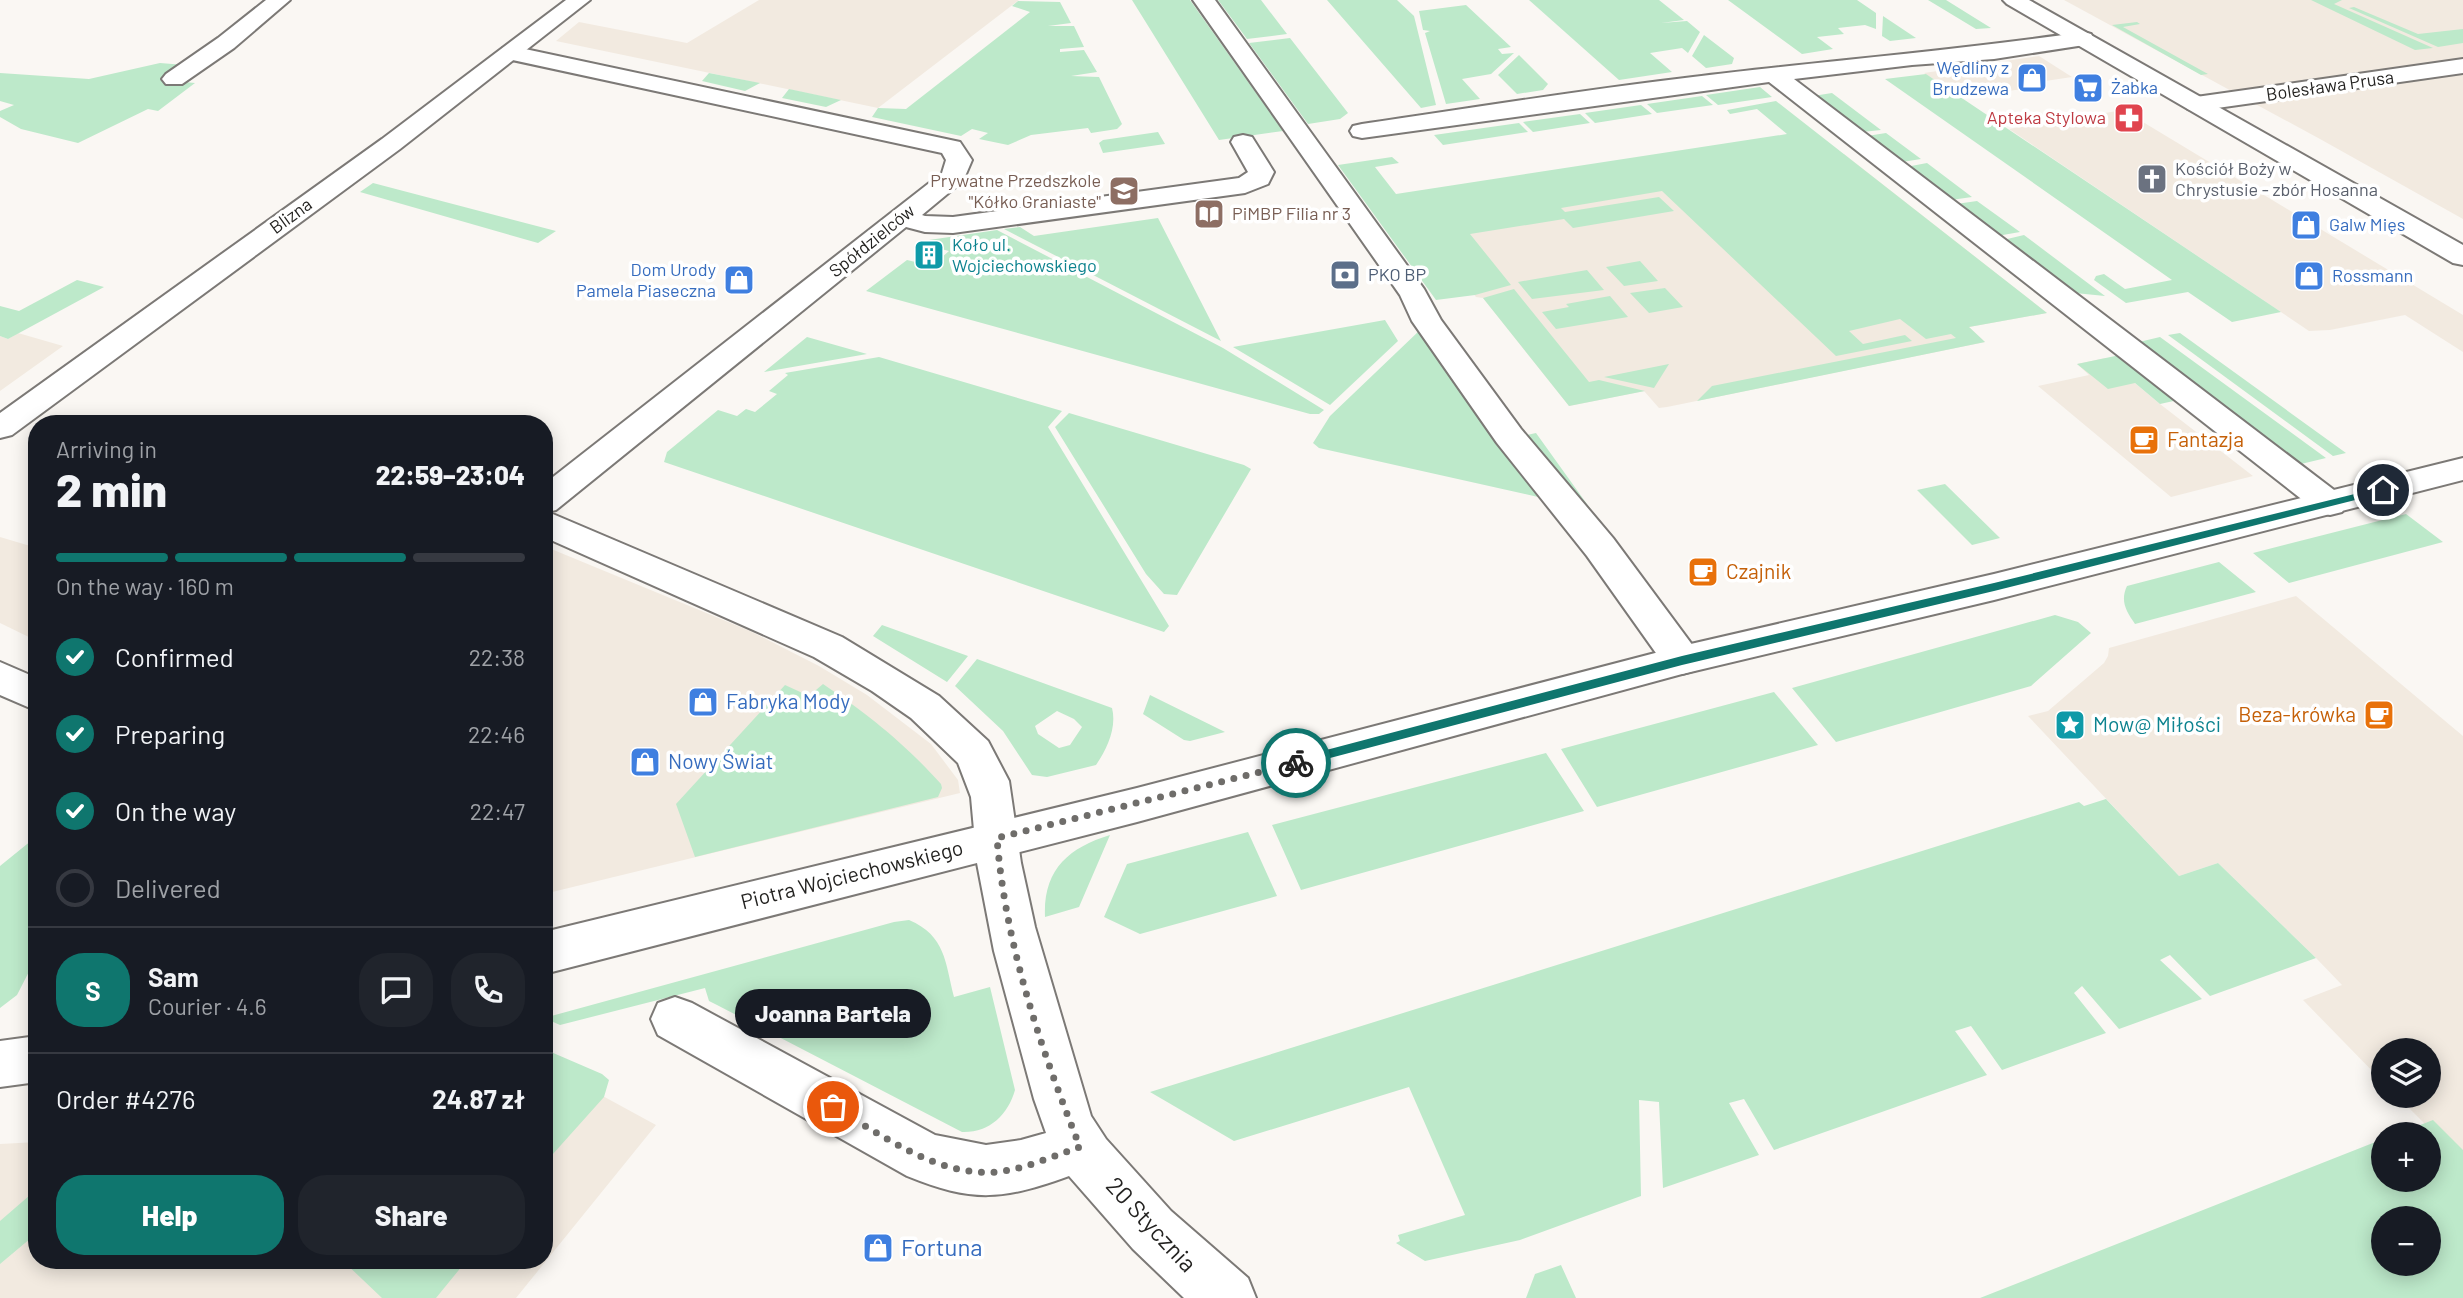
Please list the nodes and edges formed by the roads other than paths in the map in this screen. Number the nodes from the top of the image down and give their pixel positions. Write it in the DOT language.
graph roads {
  1 [pos="279,0"];
  2 [pos="579,0"];
  3 [pos="1204,0"];
  4 [pos="2014,0"];
  5 [pos="2083,40"];
  6 [pos="511,53"];
  7 [pos="2463,66"];
  8 [pos="1775,75"];
  9 [pos="174,79"];
  10 [pos="2196,104"];
  11 [pos="1362,131"];
  12 [pos="1243,142"];
  13 [pos="902,218"];
  14 [pos="2463,257"];
  15 [pos="0,429"];
  16 [pos="2463,469"];
  17 [pos="553,495"];
  18 [pos="2330,504"];
  19 [pos="553,527"];
  20 [pos="1682,660"];
  21 [pos="0,677"];
  22 [pos="28,691"];
  23 [pos="997,838"];
  24 [pos="553,951"];
  25 [pos="675,1019"];
  26 [pos="28,1060"];
  27 [pos="0,1064"];
  28 [pos="1080,1147"];
  29 [pos="1228,1298"];
  1 -- 9 [label="street"];
  2 -- 6 [label="street, Blizna"];
  3 -- 20 [label="street"];
  4 -- 5 [label="street"];
  5 -- 8 [label="street"];
  5 -- 10 [label="street"];
  6 -- 13 [label="street, Spółdzielców"];
  6 -- 15 [label="street, Blizna"];
  7 -- 10 [label="street, Bolesława Prusa"];
  8 -- 11 [label="street"];
  8 -- 18 [label="street"];
  10 -- 14 [label="street"];
  12 -- 13 [label="street"];
  13 -- 17 [label="street, Spółdzielców"];
  16 -- 18 [label="street, Piotra Wojciechowskiego"];
  18 -- 20 [label="street, Piotra Wojciechowskiego"];
  19 -- 23 [label="street, 20 Stycznia"];
  20 -- 23 [label="street, Piotra Wojciechowskiego"];
  21 -- 22 [label="street"];
  23 -- 24 [label="street, Piotra Wojciechowskiego"];
  23 -- 28 [label="street, 20 Stycznia"];
  25 -- 28 [label="street"];
  26 -- 27 [label="street"];
  28 -- 29 [label="street, 20 Stycznia"];
}
